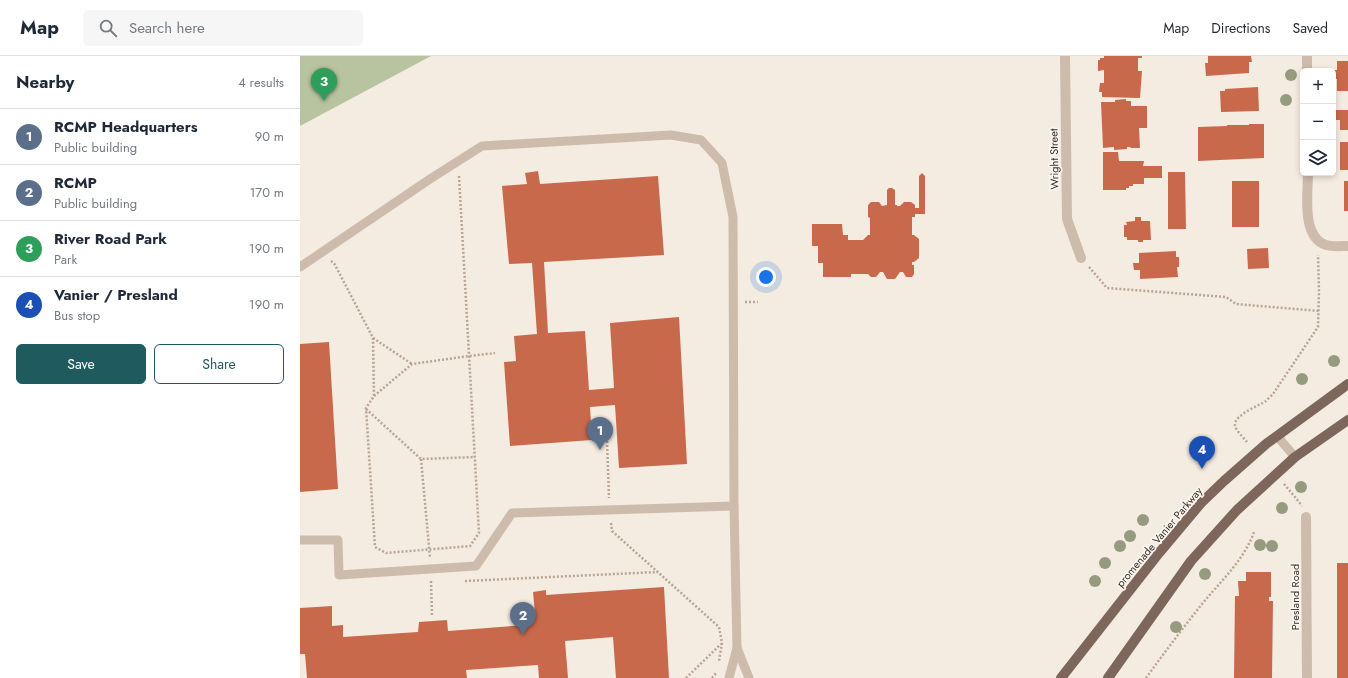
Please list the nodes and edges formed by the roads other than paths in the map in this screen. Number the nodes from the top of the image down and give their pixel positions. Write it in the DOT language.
graph roads {
  1 [pos="1065,56"];
  2 [pos="1307,56"];
  3 [pos="1307,68"];
  4 [pos="1308,176"];
  5 [pos="1348,246"];
  6 [pos="1081,258"];
  7 [pos="300,267"];
  8 [pos="1348,384"];
  9 [pos="1348,420"];
  10 [pos="1277,436"];
  11 [pos="1295,458"];
  12 [pos="734,506"];
  13 [pos="1306,517"];
  14 [pos="300,540"];
  15 [pos="737,648"];
  16 [pos="729,678"];
  17 [pos="749,678"];
  18 [pos="1061,678"];
  19 [pos="1108,678"];
  20 [pos="1307,678"];
  1 -- 6 [label="street, Wright Street"];
  2 -- 3 [label="street"];
  4 -- 5 [label="street"];
  7 -- 12 [label="lane"];
  8 -- 10 [label="main road, promenade Vanier Parkway"];
  9 -- 11 [label="main road"];
  10 -- 11 [label="lane"];
  10 -- 18 [label="main road, promenade Vanier Parkway"];
  11 -- 19 [label="main road"];
  12 -- 14 [label="lane"];
  12 -- 15 [label="lane"];
  13 -- 20 [label="street, Presland Road"];
  15 -- 16 [label="lane"];
  15 -- 17 [label="lane"];
}
